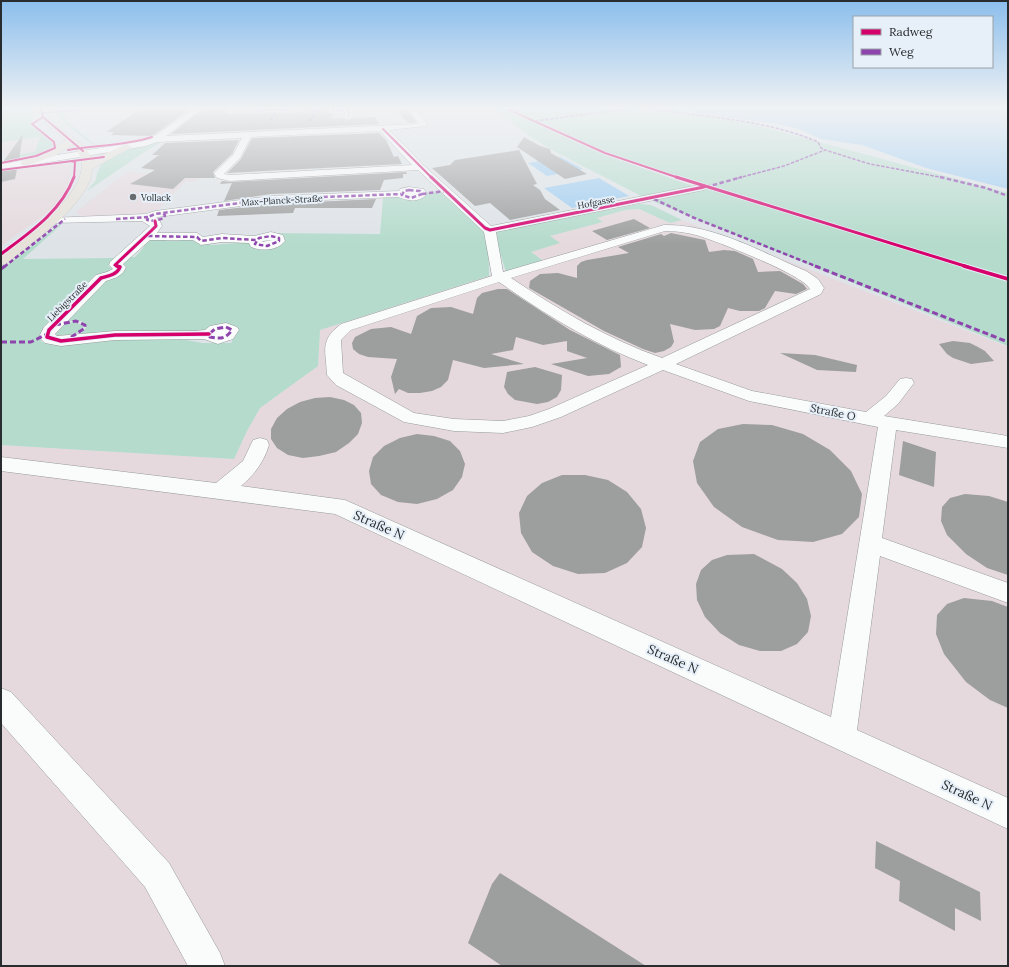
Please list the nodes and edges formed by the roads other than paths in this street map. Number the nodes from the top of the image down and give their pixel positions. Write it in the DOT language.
graph roads {
  1 [pos="49,154"];
  2 [pos="85,154"];
  3 [pos="111,154"];
  4 [pos="237,154"];
  5 [pos="407,154"];
  6 [pos="26,163"];
  7 [pos="1,167"];
  8 [pos="88,167"];
  9 [pos="420,167"];
  10 [pos="704,187"];
  11 [pos="401,194"];
  12 [pos="155,217"];
  13 [pos="53,220"];
  14 [pos="490,230"];
  15 [pos="148,236"];
  16 [pos="256,240"];
  17 [pos="1,261"];
  18 [pos="501,277"];
  19 [pos="209,334"];
  20 [pos="664,364"];
  21 [pos="906,383"];
  22 [pos="878,421"];
  23 [pos="1008,442"];
  24 [pos="260,445"];
  25 [pos="1,464"];
  26 [pos="220,491"];
  27 [pos="870,543"];
  28 [pos="1008,593"];
  29 [pos="1,702"];
  30 [pos="842,738"];
  31 [pos="1008,814"];
  32 [pos="207,966"];
  1 -- 6 [label="main road"];
  2 -- 6 [label="street"];
  2 -- 8 [label="main road"];
  3 -- 8 [label="main road"];
  4 -- 9 [label="street"];
  5 -- 9 [label="street"];
  6 -- 7 [label="street"];
  8 -- 13 [label="main road"];
  9 -- 14 [label="street"];
  10 -- 14 [label="street, Hofgasse"];
  11 -- 12 [label="street, Max-Planck-Straße"];
  12 -- 13 [label="street, Max-Planck-Straße"];
  12 -- 15 [label="street, Liebigstraße"];
  13 -- 17 [label="main road"];
  14 -- 18 [label="street"];
  15 -- 16 [label="street"];
  15 -- 19 [label="street, Liebigstraße"];
  18 -- 20 [label="street, Straße O"];
  18 -- 20 [label="street"];
  18 -- 20 [label="street"];
  20 -- 22 [label="street, Straße O"];
  21 -- 22 [label="street"];
  22 -- 23 [label="street, Straße O"];
  22 -- 27 [label="street"];
  24 -- 26 [label="street"];
  25 -- 26 [label="street, Straße N"];
  26 -- 30 [label="street, Straße N"];
  27 -- 28 [label="street"];
  27 -- 30 [label="street"];
  29 -- 32 [label="street"];
  30 -- 31 [label="street, Straße N"];
}
